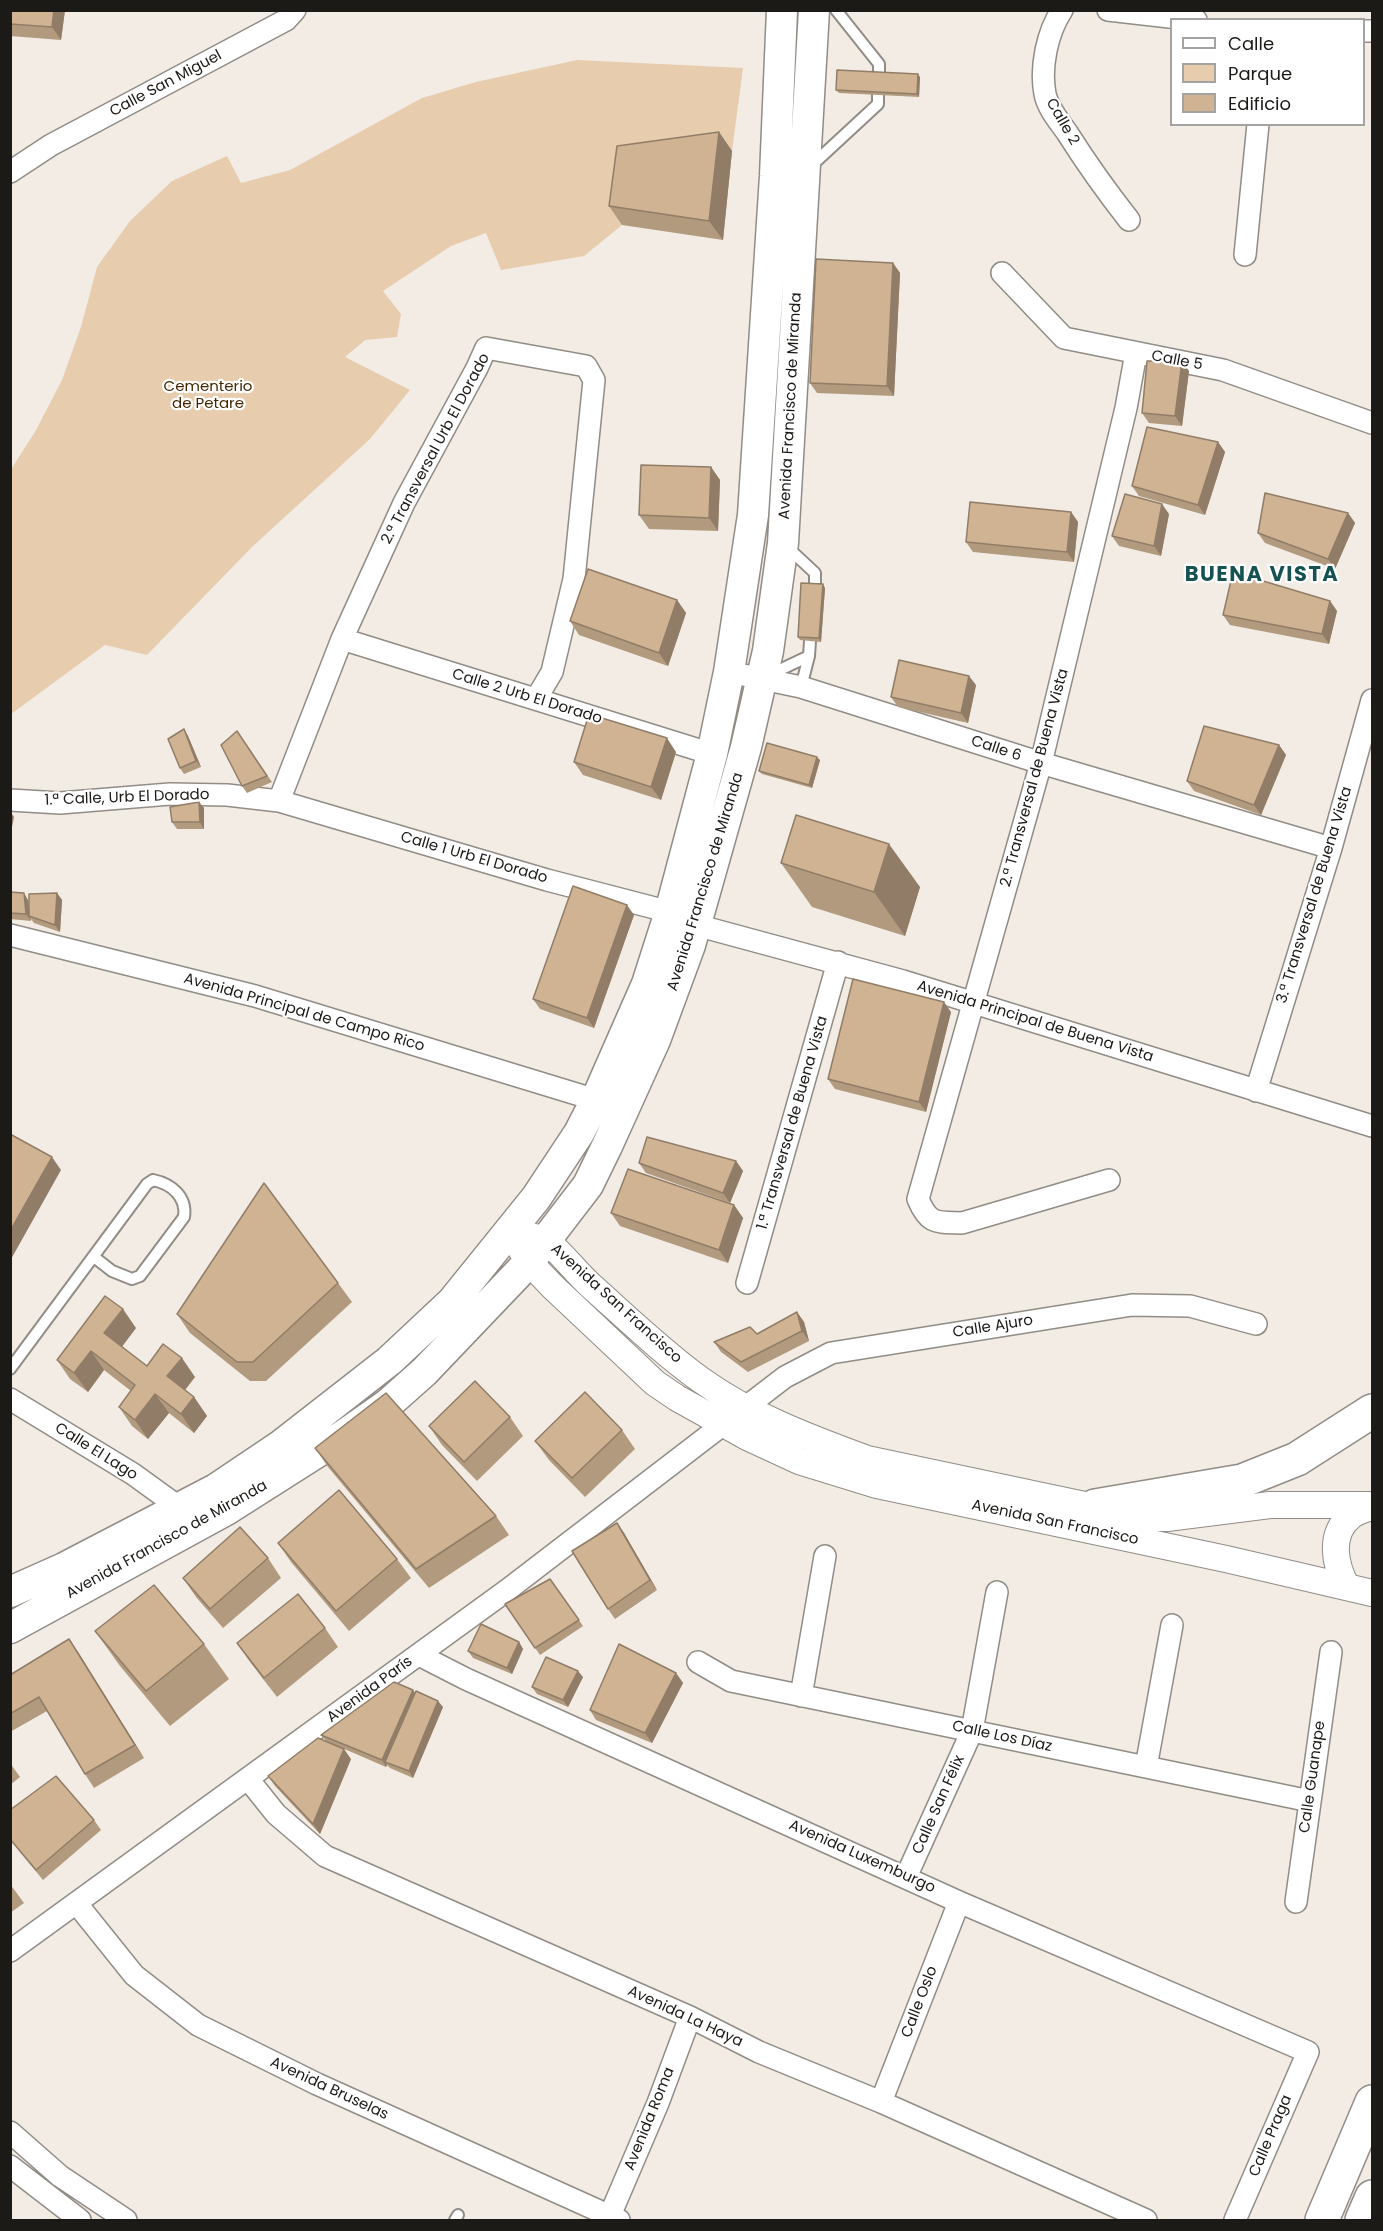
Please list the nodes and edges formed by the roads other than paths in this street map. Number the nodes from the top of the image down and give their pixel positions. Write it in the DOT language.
graph roads {
  1 [pos="295,10"];
  2 [pos="782,10"];
  3 [pos="814,10"];
  4 [pos="836,10"];
  5 [pos="1062,10"];
  6 [pos="1108,10"];
  7 [pos="1178,18"];
  8 [pos="879,75"];
  9 [pos="878,95"];
  10 [pos="1258,126"];
  11 [pos="10,155"];
  12 [pos="35,155"];
  13 [pos="10,172"];
  14 [pos="804,173"];
  15 [pos="1129,220"];
  16 [pos="1245,255"];
  17 [pos="1002,273"];
  18 [pos="1136,353"];
  19 [pos="1372,423"];
  20 [pos="783,543"];
  21 [pos="815,587"];
  22 [pos="342,639"];
  23 [pos="810,641"];
  24 [pos="809,656"];
  25 [pos="729,672"];
  26 [pos="762,678"];
  27 [pos="801,687"];
  28 [pos="536,699"];
  29 [pos="1372,699"];
  30 [pos="712,754"];
  31 [pos="1041,764"];
  32 [pos="10,800"];
  33 [pos="279,801"];
  34 [pos="1331,848"];
  35 [pos="683,918"];
  36 [pos="10,935"];
  37 [pos="838,962"];
  38 [pos="975,1003"];
  39 [pos="1256,1091"];
  40 [pos="596,1100"];
  41 [pos="1372,1126"];
  42 [pos="1109,1180"];
  43 [pos="509,1230"];
  44 [pos="538,1251"];
  45 [pos="94,1257"];
  46 [pos="747,1283"];
  47 [pos="1256,1324"];
  48 [pos="10,1369"];
  49 [pos="10,1399"];
  50 [pos="745,1408"];
  51 [pos="1372,1411"];
  52 [pos="725,1424"];
  53 [pos="1095,1506"];
  54 [pos="1372,1506"];
  55 [pos="180,1508"];
  56 [pos="825,1556"];
  57 [pos="1347,1587"];
  58 [pos="10,1592"];
  59 [pos="997,1592"];
  60 [pos="1372,1593"];
  61 [pos="1172,1625"];
  62 [pos="10,1628"];
  63 [pos="1331,1652"];
  64 [pos="418,1655"];
  65 [pos="698,1662"];
  66 [pos="801,1696"];
  67 [pos="972,1731"];
  68 [pos="1146,1767"];
  69 [pos="248,1779"];
  70 [pos="1310,1801"];
  71 [pos="906,1877"];
  72 [pos="959,1902"];
  73 [pos="1296,1902"];
  74 [pos="77,1904"];
  75 [pos="10,1951"];
  76 [pos="690,2017"];
  77 [pos="1308,2052"];
  78 [pos="881,2102"];
  79 [pos="1372,2102"];
  80 [pos="10,2132"];
  81 [pos="10,2166"];
  82 [pos="1372,2197"];
  83 [pos="612,2219"];
  84 [pos="80,2220"];
  85 [pos="126,2220"];
  86 [pos="1146,2220"];
  87 [pos="1235,2220"];
  88 [pos="1322,2220"];
  89 [pos="1362,2220"];
  1 -- 12 [label="street, Calle San Miguel"];
  2 -- 25 [label="main road, Avenida Francisco de Miranda"];
  3 -- 14 [label="main road, Avenida Francisco de Miranda"];
  4 -- 8 [label="lane"];
  5 -- 15 [label="street, Calle 2"];
  6 -- 7 [label="street"];
  9 -- 14 [label="lane"];
  10 -- 16 [label="street"];
  11 -- 12 [label="street, Calle San Miguel"];
  12 -- 13 [label="street, Calle San Miguel"];
  14 -- 20 [label="main road, Avenida Francisco de Miranda"];
  17 -- 18 [label="street, Calle 5"];
  18 -- 19 [label="street, Calle 5"];
  18 -- 31 [label="street, 2.ª Transversal de Buena Vista"];
  20 -- 21 [label="lane"];
  20 -- 26 [label="main road, Avenida Francisco de Miranda"];
  22 -- 28 [label="street, Calle 2 Urb El Dorado"];
  22 -- 28 [label="street, 2.ª Transversal Urb El Dorado"];
  22 -- 33 [label="street, 2.ª Transversal Urb El Dorado"];
  23 -- 24 [label="lane"];
  24 -- 26 [label="lane"];
  24 -- 27 [label="lane"];
  25 -- 26 [label="street, Calle 6"];
  25 -- 30 [label="main road, Avenida Francisco de Miranda"];
  26 -- 27 [label="street, Calle 6"];
  26 -- 35 [label="main road, Avenida Francisco de Miranda"];
  27 -- 31 [label="street, Calle 6"];
  28 -- 30 [label="street, Calle 2 Urb El Dorado"];
  29 -- 34 [label="street, 3.ª Transversal de Buena Vista"];
  30 -- 35 [label="main road, Avenida Francisco de Miranda"];
  31 -- 34 [label="street, Calle 6"];
  31 -- 38 [label="street, 2.ª Transversal de Buena Vista"];
  32 -- 33 [label="street, 1.ª Calle, Urb El Dorado"];
  33 -- 35 [label="street, Calle 1 Urb El Dorado"];
  34 -- 39 [label="street, 3.ª Transversal de Buena Vista"];
  35 -- 37 [label="street, Avenida Principal de Buena Vista"];
  35 -- 40 [label="main road, Avenida Francisco de Miranda"];
  35 -- 44 [label="main road, Avenida Francisco de Miranda"];
  36 -- 40 [label="street, Avenida Principal de Campo Rico"];
  37 -- 38 [label="street, Avenida Principal de Buena Vista"];
  37 -- 46 [label="street, 1.ª Transversal de Buena Vista"];
  38 -- 39 [label="street, Avenida Principal de Buena Vista"];
  38 -- 42 [label="street, 2.ª Transversal de Buena Vista"];
  39 -- 41 [label="street, Avenida Principal de Buena Vista"];
  40 -- 43 [label="main road, Avenida Francisco de Miranda"];
  43 -- 44 [label="street, Avenida San Francisco"];
  43 -- 55 [label="main road, Avenida Francisco de Miranda"];
  44 -- 50 [label="street, Avenida San Francisco"];
  44 -- 52 [label="street, Avenida San Francisco"];
  44 -- 62 [label="main road, Avenida Francisco de Miranda"];
  45 -- 45 [label="lane"];
  45 -- 48 [label="lane"];
  47 -- 50 [label="street, Calle Ajuro"];
  49 -- 55 [label="street, Calle El Lago"];
  50 -- 52 [label="street, Calle Ajuro"];
  50 -- 53 [label="street, Avenida San Francisco"];
  51 -- 53 [label="highway"];
  52 -- 57 [label="street, Avenida San Francisco"];
  52 -- 64 [label="street, Avenida París"];
  53 -- 54 [label="street, Avenida San Francisco"];
  54 -- 57 [label="street"];
  55 -- 58 [label="main road, Avenida Francisco de Miranda"];
  56 -- 66 [label="street"];
  57 -- 60 [label="street, Avenida San Francisco"];
  59 -- 67 [label="street, Calle San Félix"];
  61 -- 68 [label="street"];
  63 -- 70 [label="street, Calle Guanape"];
  64 -- 69 [label="street, Avenida París"];
  64 -- 71 [label="street, Avenida Luxemburgo"];
  65 -- 66 [label="street, Calle Los Díaz"];
  66 -- 67 [label="street, Calle Los Díaz"];
  67 -- 68 [label="street, Calle Los Díaz"];
  67 -- 71 [label="street, Calle San Félix"];
  68 -- 70 [label="street, Calle Los Díaz"];
  69 -- 74 [label="street, Avenida París"];
  69 -- 76 [label="street, Avenida La Haya"];
  70 -- 73 [label="street, Calle Guanape"];
  71 -- 72 [label="street, Avenida Luxemburgo"];
  72 -- 77 [label="street, Avenida Luxemburgo"];
  72 -- 78 [label="street, Calle Oslo"];
  74 -- 75 [label="street, Avenida París"];
  74 -- 83 [label="street, Avenida Bruselas"];
  76 -- 78 [label="street, Avenida La Haya"];
  76 -- 83 [label="street, Avenida Roma"];
  77 -- 87 [label="street, Calle Praga"];
  78 -- 86 [label="street, Avenida La Haya"];
  79 -- 88 [label="highway"];
  80 -- 85 [label="street"];
  81 -- 84 [label="street"];
  82 -- 89 [label="highway"];
}
